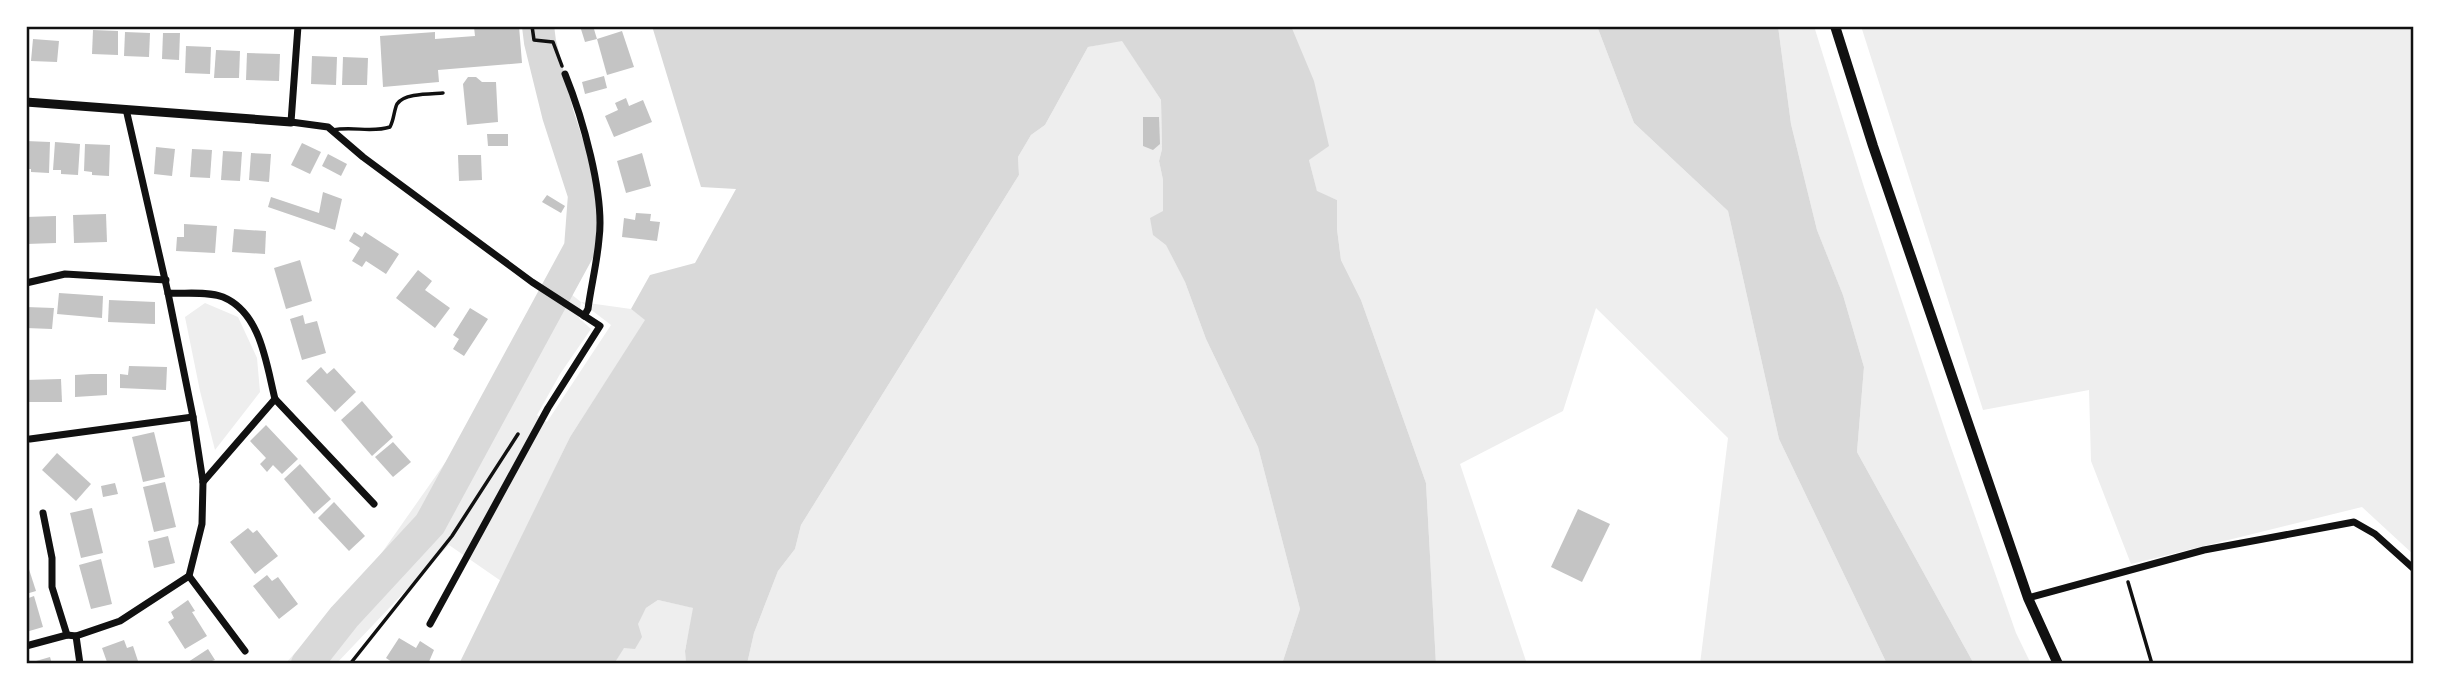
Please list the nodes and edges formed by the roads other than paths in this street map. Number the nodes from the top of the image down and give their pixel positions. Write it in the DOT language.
graph roads {
  1 [pos="298,26"];
  2 [pos="1835,26"];
  3 [pos="565,74"];
  4 [pos="443,93"];
  5 [pos="26,102"];
  6 [pos="126,109"];
  7 [pos="291,122"];
  8 [pos="332,131"];
  9 [pos="166,280"];
  10 [pos="26,283"];
  11 [pos="168,293"];
  12 [pos="584,316"];
  13 [pos="275,399"];
  14 [pos="193,417"];
  15 [pos="30,439"];
  16 [pos="203,482"];
  17 [pos="374,504"];
  18 [pos="43,513"];
  19 [pos="2414,569"];
  20 [pos="189,576"];
  21 [pos="2028,598"];
  22 [pos="430,624"];
  23 [pos="67,635"];
  24 [pos="76,636"];
  25 [pos="26,646"];
  26 [pos="245,650"];
  27 [pos="80,664"];
  28 [pos="2058,664"];
  1 -- 7 [label="street"];
  2 -- 21 [label="main road"];
  3 -- 12 [label="street"];
  4 -- 8 [label="lane"];
  5 -- 6 [label="street"];
  6 -- 7 [label="street"];
  6 -- 9 [label="street"];
  7 -- 8 [label="street"];
  8 -- 12 [label="street"];
  9 -- 10 [label="street"];
  9 -- 11 [label="street"];
  11 -- 13 [label="street"];
  11 -- 14 [label="street"];
  12 -- 22 [label="street"];
  13 -- 16 [label="street"];
  13 -- 17 [label="street"];
  14 -- 15 [label="street"];
  14 -- 16 [label="street"];
  16 -- 20 [label="street"];
  18 -- 23 [label="street"];
  19 -- 21 [label="street"];
  20 -- 24 [label="street"];
  20 -- 26 [label="street"];
  21 -- 28 [label="main road"];
  23 -- 24 [label="street"];
  23 -- 25 [label="street"];
  24 -- 27 [label="street"];
}
